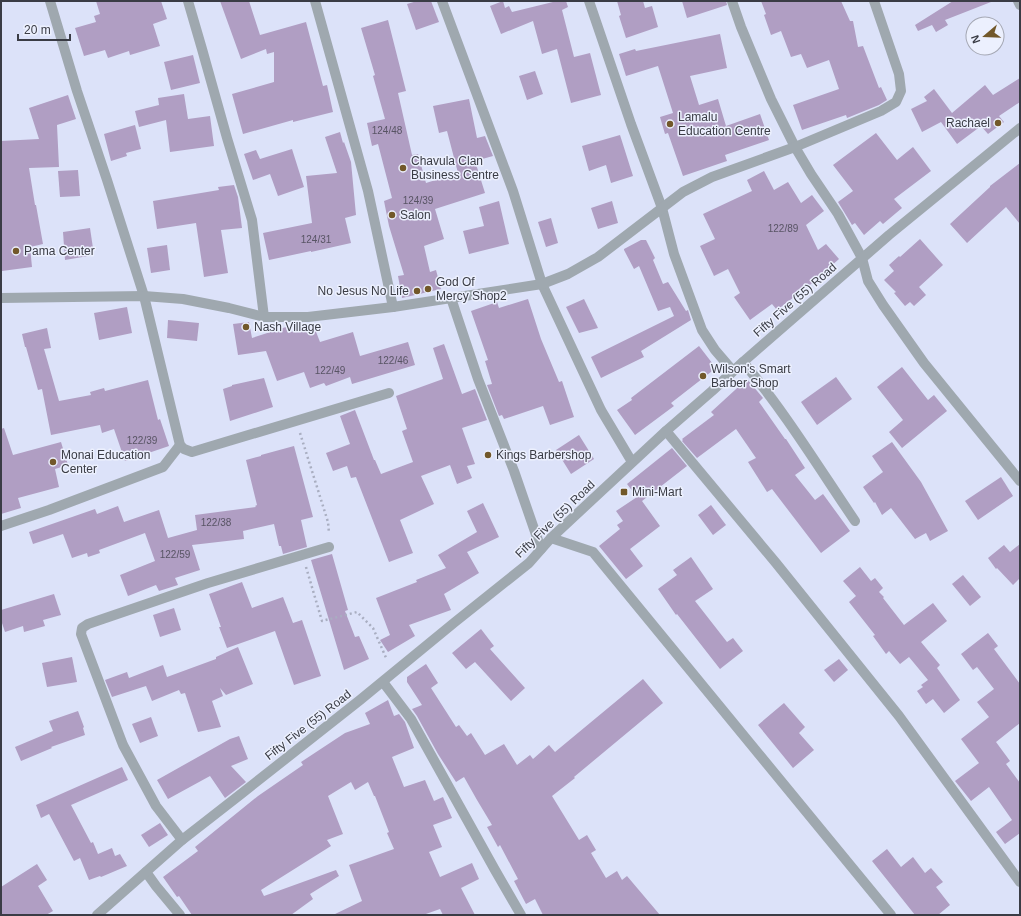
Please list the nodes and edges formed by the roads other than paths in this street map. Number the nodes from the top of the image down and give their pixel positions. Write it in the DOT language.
graph roads {
  1 [pos="50,1"];
  2 [pos="188,1"];
  3 [pos="314,1"];
  4 [pos="442,1"];
  5 [pos="589,1"];
  6 [pos="732,1"];
  7 [pos="874,1"];
  8 [pos="1018,1"];
  9 [pos="1020,5"];
  10 [pos="1020,128"];
  11 [pos="795,147"];
  12 [pos="662,208"];
  13 [pos="862,258"];
  14 [pos="542,284"];
  15 [pos="144,296"];
  16 [pos="1,298"];
  17 [pos="451,298"];
  18 [pos="393,307"];
  19 [pos="264,317"];
  20 [pos="743,362"];
  21 [pos="733,371"];
  22 [pos="389,393"];
  23 [pos="666,431"];
  24 [pos="180,445"];
  25 [pos="632,462"];
  26 [pos="1020,481"];
  27 [pos="855,522"];
  28 [pos="1,526"];
  29 [pos="551,538"];
  30 [pos="329,547"];
  31 [pos="541,549"];
  32 [pos="383,682"];
  33 [pos="182,840"];
  34 [pos="146,872"];
  35 [pos="1020,882"];
  36 [pos="97,915"];
  37 [pos="180,915"];
  38 [pos="521,915"];
  39 [pos="891,915"];
  1 -- 15 [label="street"];
  2 -- 19 [label="street"];
  3 -- 18 [label="street"];
  4 -- 14 [label="street"];
  5 -- 12 [label="street"];
  6 -- 11 [label="street"];
  7 -- 11 [label="street"];
  8 -- 9 [label="street"];
  10 -- 13 [label="street, Fifty Five (55) Road"];
  11 -- 12 [label="street"];
  11 -- 13 [label="street"];
  12 -- 14 [label="street"];
  12 -- 21 [label="street"];
  13 -- 20 [label="street, Fifty Five (55) Road"];
  13 -- 26 [label="street"];
  14 -- 17 [label="street"];
  14 -- 25 [label="street"];
  15 -- 16 [label="street"];
  15 -- 19 [label="street"];
  15 -- 24 [label="street"];
  17 -- 18 [label="street"];
  17 -- 31 [label="street"];
  18 -- 19 [label="street"];
  20 -- 21 [label="street, Fifty Five (55) Road"];
  20 -- 27 [label="street"];
  21 -- 23 [label="street, Fifty Five (55) Road"];
  22 -- 24 [label="street"];
  23 -- 25 [label="street, Fifty Five (55) Road"];
  23 -- 35 [label="street"];
  24 -- 28 [label="street"];
  25 -- 29 [label="street, Fifty Five (55) Road"];
  29 -- 31 [label="street, Fifty Five (55) Road"];
  29 -- 39 [label="street"];
  30 -- 33 [label="street"];
  31 -- 32 [label="street, Fifty Five (55) Road"];
  32 -- 33 [label="street, Fifty Five (55) Road"];
  32 -- 38 [label="street"];
  33 -- 34 [label="street, Fifty Five (55) Road"];
  34 -- 36 [label="street, Fifty Five (55) Road"];
  34 -- 37 [label="street"];
}
